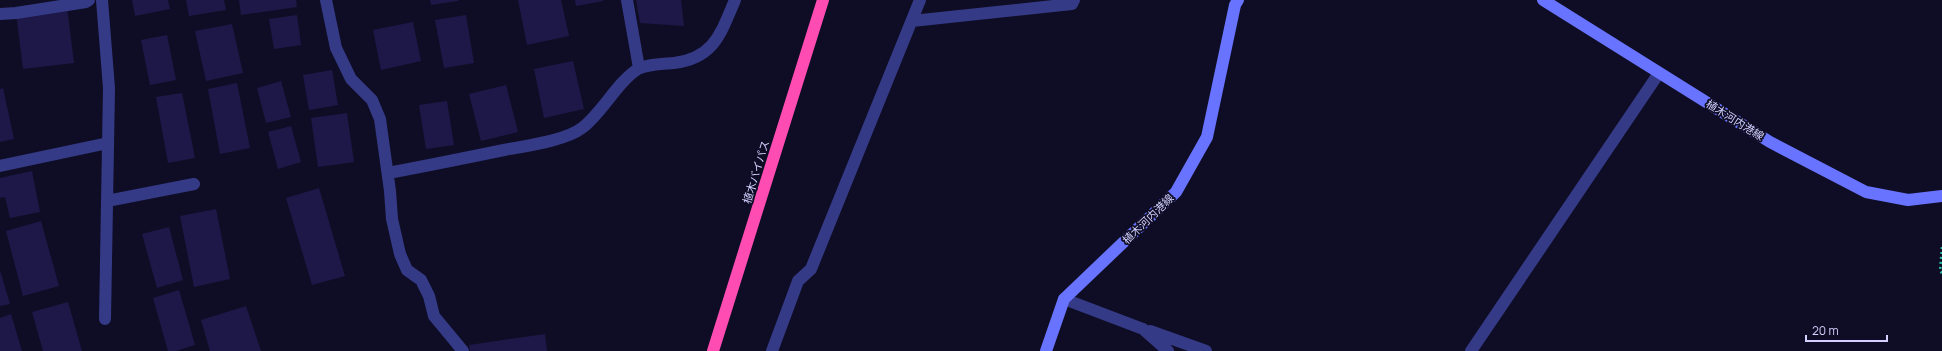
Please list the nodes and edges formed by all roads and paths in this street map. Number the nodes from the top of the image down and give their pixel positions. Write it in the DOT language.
graph roads {
  1 [pos="89,0"];
  2 [pos="102,0"];
  3 [pos="326,0"];
  4 [pos="627,0"];
  5 [pos="735,0"];
  6 [pos="824,0"];
  7 [pos="920,0"];
  8 [pos="1074,0"];
  9 [pos="1238,0"];
  10 [pos="1543,0"];
  11 [pos="0,14"];
  12 [pos="912,22"];
  13 [pos="639,68"];
  14 [pos="1659,73"];
  15 [pos="108,143"];
  16 [pos="0,166"];
  17 [pos="388,173"];
  18 [pos="194,184"];
  19 [pos="1942,196"];
  20 [pos="107,201"];
  21 [pos="1942,247"];
  22 [pos="1942,273"];
  23 [pos="1064,299"];
  24 [pos="105,320"];
  25 [pos="1143,329"];
  26 [pos="463,351"];
  27 [pos="713,351"];
  28 [pos="772,351"];
  29 [pos="1046,351"];
  30 [pos="1168,351"];
  31 [pos="1206,351"];
  32 [pos="1471,351"];
  1 -- 11 [label="street"];
  2 -- 15 [label="street"];
  3 -- 17 [label="street"];
  4 -- 13 [label="street"];
  5 -- 13 [label="street"];
  6 -- 27 [label="highway, 植木バイパス"];
  7 -- 12 [label="street"];
  8 -- 12 [label="street"];
  9 -- 23 [label="main road, 植木河内港線"];
  10 -- 14 [label="main road, 植木河内港線"];
  12 -- 28 [label="street"];
  13 -- 17 [label="street"];
  14 -- 19 [label="main road, 植木河内港線"];
  14 -- 32 [label="street"];
  15 -- 16 [label="street"];
  15 -- 20 [label="street"];
  17 -- 26 [label="street"];
  18 -- 20 [label="street"];
  20 -- 24 [label="street"];
  21 -- 22 [label="path"];
  23 -- 25 [label="street"];
  23 -- 29 [label="main road, 植木河内港線"];
  25 -- 30 [label="street"];
  25 -- 31 [label="street"];
}
